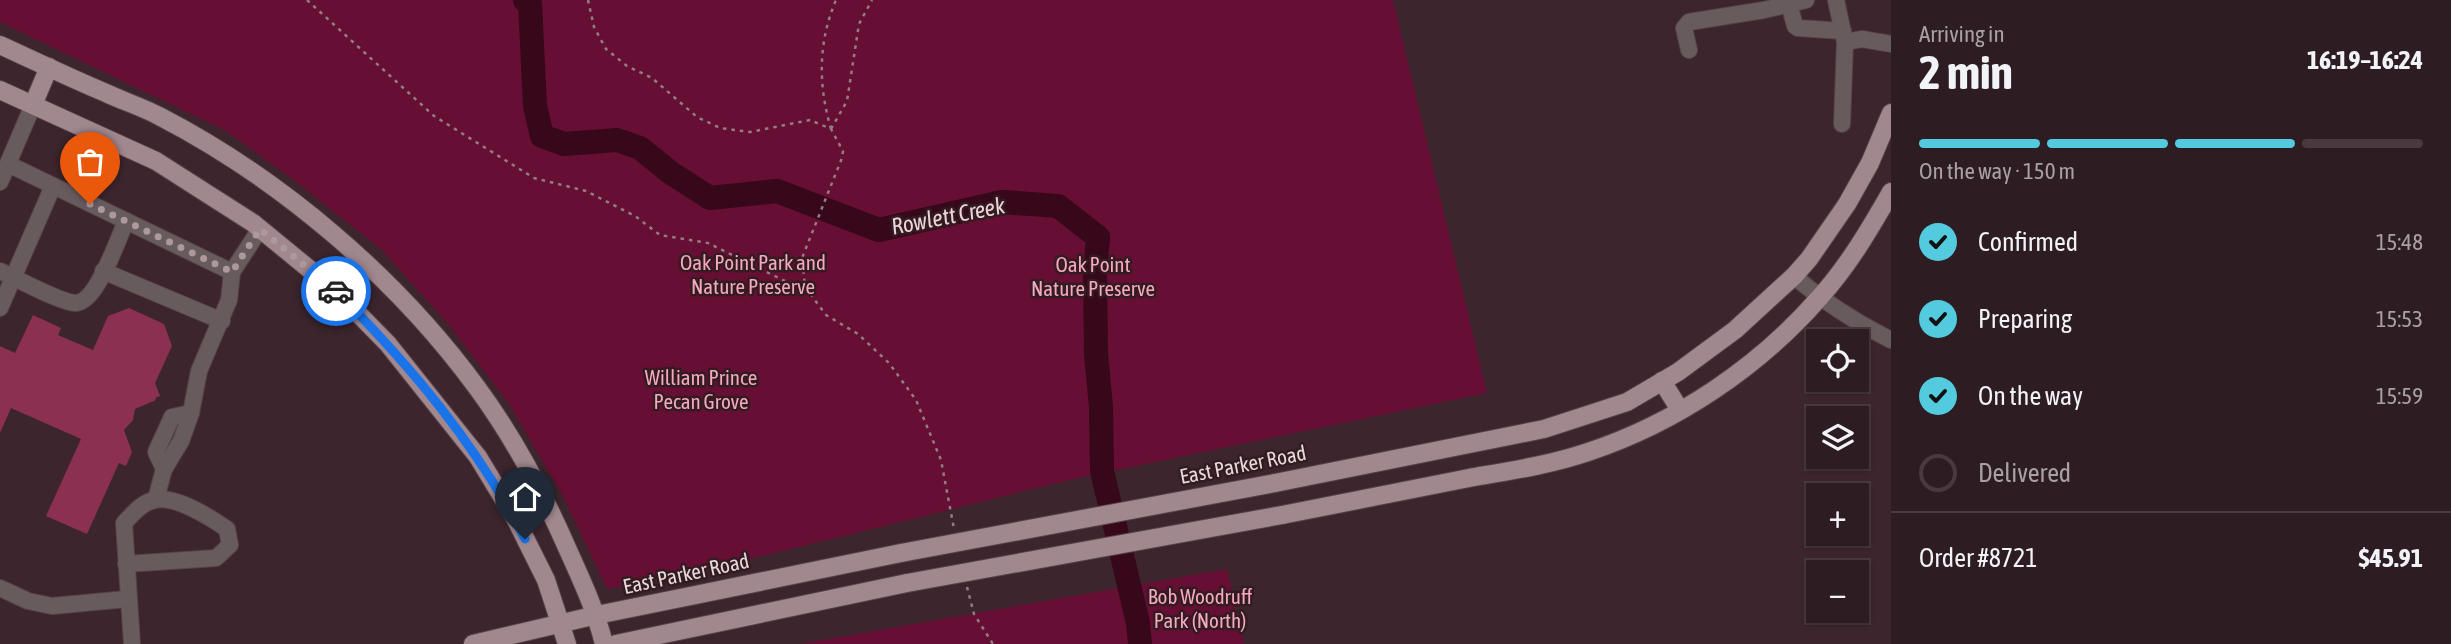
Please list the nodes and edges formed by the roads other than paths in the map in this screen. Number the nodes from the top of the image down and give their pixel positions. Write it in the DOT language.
graph roads {
  1 [pos="1806,0"];
  2 [pos="1836,0"];
  3 [pos="1789,4"];
  4 [pos="1844,36"];
  5 [pos="1891,44"];
  6 [pos="0,45"];
  7 [pos="1689,50"];
  8 [pos="49,67"];
  9 [pos="0,90"];
  10 [pos="33,105"];
  11 [pos="1891,113"];
  12 [pos="1842,124"];
  13 [pos="8,164"];
  14 [pos="0,182"];
  15 [pos="53,186"];
  16 [pos="1891,192"];
  17 [pos="126,221"];
  18 [pos="260,229"];
  19 [pos="103,271"];
  20 [pos="232,272"];
  21 [pos="7,274"];
  22 [pos="1794,276"];
  23 [pos="1819,298"];
  24 [pos="0,308"];
  25 [pos="222,321"];
  26 [pos="1891,340"];
  27 [pos="1662,382"];
  28 [pos="1680,410"];
  29 [pos="191,413"];
  30 [pos="163,433"];
  31 [pos="1521,435"];
  32 [pos="181,441"];
  33 [pos="1530,467"];
  34 [pos="164,469"];
  35 [pos="156,499"];
  36 [pos="126,564"];
  37 [pos="0,588"];
  38 [pos="127,599"];
  39 [pos="597,615"];
  40 [pos="561,623"];
  41 [pos="132,644"];
  42 [pos="473,644"];
  43 [pos="567,644"];
  44 [pos="604,644"];
  45 [pos="616,644"];
  1 -- 3 [label="street"];
  2 -- 4 [label="street"];
  3 -- 4 [label="street"];
  3 -- 7 [label="street"];
  4 -- 5 [label="street"];
  4 -- 12 [label="street"];
  6 -- 8 [label="main road"];
  8 -- 10 [label="main road"];
  8 -- 39 [label="main road"];
  9 -- 10 [label="main road"];
  10 -- 13 [label="street"];
  10 -- 18 [label="main road"];
  11 -- 22 [label="main road, East Parker Road"];
  13 -- 14 [label="street"];
  13 -- 15 [label="street"];
  15 -- 17 [label="street"];
  15 -- 21 [label="street"];
  16 -- 23 [label="main road"];
  17 -- 19 [label="street"];
  17 -- 20 [label="street"];
  18 -- 20 [label="street"];
  18 -- 40 [label="main road"];
  19 -- 21 [label="street"];
  19 -- 25 [label="street"];
  20 -- 25 [label="street"];
  21 -- 24 [label="street"];
  22 -- 23 [label="street"];
  22 -- 27 [label="main road, East Parker Road"];
  23 -- 26 [label="street"];
  23 -- 28 [label="main road"];
  25 -- 29 [label="street"];
  27 -- 28 [label="main road"];
  27 -- 31 [label="main road, East Parker Road"];
  28 -- 33 [label="main road"];
  29 -- 30 [label="street"];
  29 -- 32 [label="street"];
  30 -- 32 [label="street"];
  30 -- 34 [label="street"];
  31 -- 33 [label="main road"];
  31 -- 39 [label="main road, East Parker Road, bridge"];
  32 -- 34 [label="street"];
  33 -- 45 [label="main road, bridge"];
  34 -- 35 [label="street"];
  35 -- 36 [label="street"];
  35 -- 36 [label="street"];
  36 -- 38 [label="street"];
  37 -- 38 [label="street"];
  38 -- 41 [label="street"];
  39 -- 40 [label="main road, East Parker Road"];
  39 -- 44 [label="main road"];
  40 -- 42 [label="main road, East Parker Road"];
  40 -- 43 [label="main road"];
}
